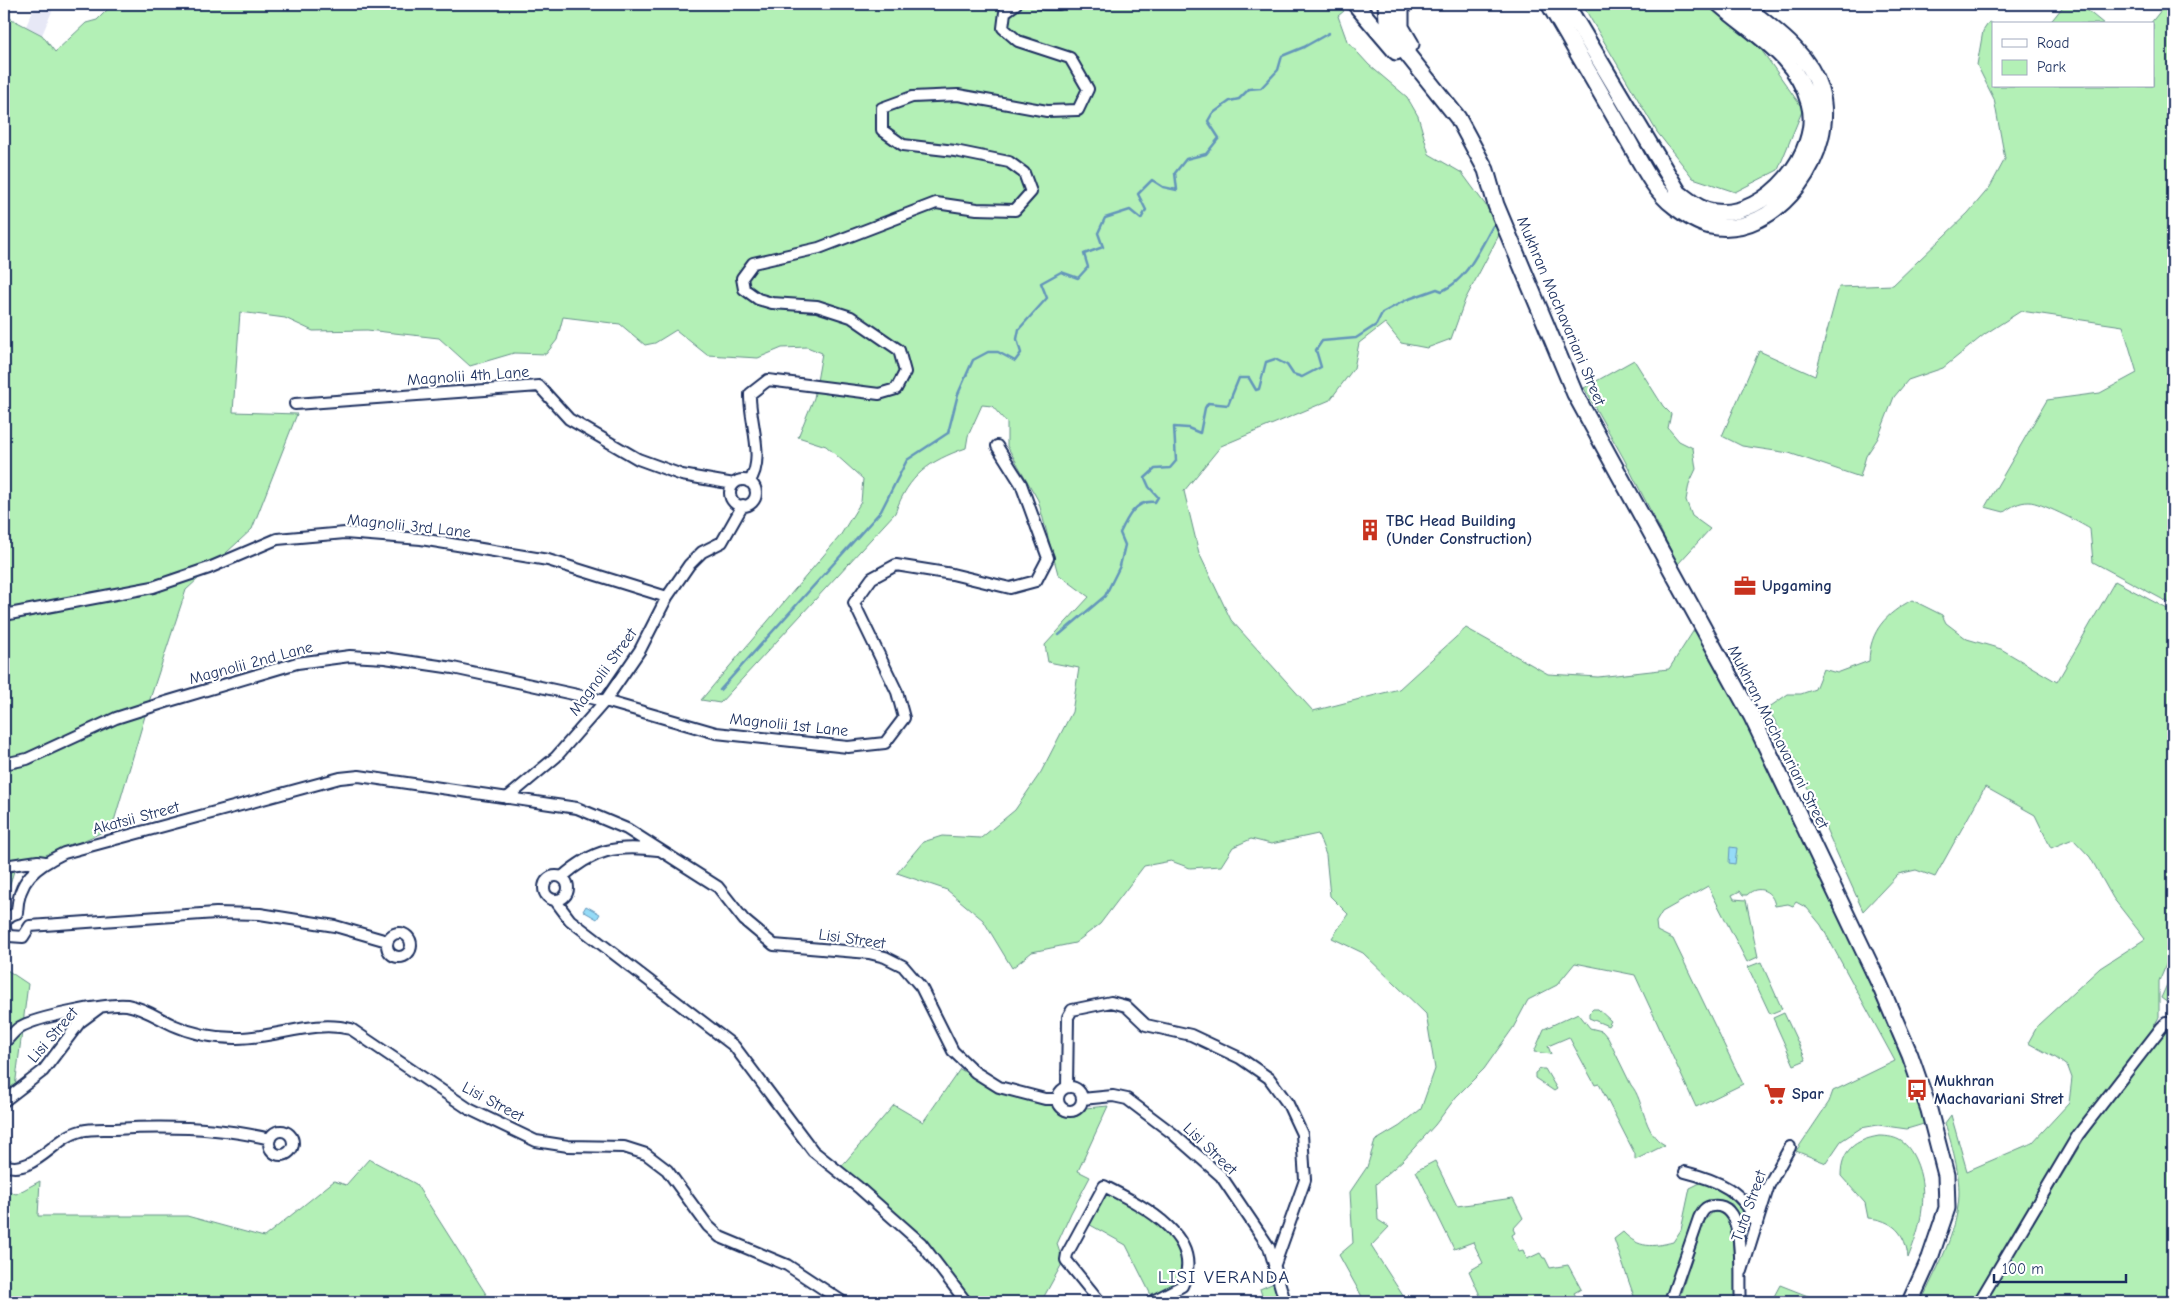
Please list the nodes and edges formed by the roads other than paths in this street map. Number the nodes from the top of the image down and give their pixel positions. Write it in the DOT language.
graph roads {
  1 [pos="1016,4"];
  2 [pos="1043,4"];
  3 [pos="1059,4"];
  4 [pos="1355,4"];
  5 [pos="1386,4"];
  6 [pos="1401,4"];
  7 [pos="1549,4"];
  8 [pos="1566,4"];
  9 [pos="1719,4"];
  10 [pos="1742,4"];
  11 [pos="1486,170"];
  12 [pos="1496,205"];
  13 [pos="295,404"];
  14 [pos="997,446"];
  15 [pos="749,482"];
  16 [pos="734,484"];
  17 [pos="743,505"];
  18 [pos="667,598"];
  19 [pos="4,615"];
  20 [pos="605,701"];
  21 [pos="4,764"];
  22 [pos="507,798"];
  23 [pos="661,851"];
  24 [pos="45,862"];
  25 [pos="4,866"];
  26 [pos="562,877"];
  27 [pos="555,900"];
  28 [pos="17,913"];
  29 [pos="30,926"];
  30 [pos="5,934"];
  31 [pos="387,941"];
  32 [pos="101,1007"];
  33 [pos="2173,1015"];
  34 [pos="2169,1024"];
  35 [pos="4,1043"];
  36 [pos="1067,1087"];
  37 [pos="1058,1099"];
  38 [pos="1082,1099"];
  39 [pos="4,1101"];
  40 [pos="270,1139"];
  41 [pos="1790,1147"];
  42 [pos="4,1165"];
  43 [pos="1685,1172"];
  44 [pos="1769,1185"];
  45 [pos="1750,1210"];
  46 [pos="1757,1225"];
  47 [pos="1738,1232"];
  48 [pos="1274,1267"];
  49 [pos="1740,1276"];
  50 [pos="1167,1298"];
  51 [pos="843,1302"];
  52 [pos="966,1302"];
  53 [pos="1100,1302"];
  54 [pos="1151,1302"];
  55 [pos="1285,1302"];
  56 [pos="1670,1302"];
  57 [pos="1741,1302"];
  58 [pos="1910,1302"];
  59 [pos="1979,1302"];
  1 -- 15 [label="street"];
  2 -- 3 [label="street"];
  4 -- 12 [label="main road, Mukhran Machavariani Street"];
  5 -- 11 [label="main road, Mukhran Machavariani Street"];
  6 -- 11 [label="main road"];
  7 -- 10 [label="main road"];
  8 -- 9 [label="main road"];
  11 -- 12 [label="main road, Mukhran Machavariani Street"];
  12 -- 58 [label="main road, Mukhran Machavariani Street"];
  13 -- 16 [label="street, Magnolii 4th Lane"];
  14 -- 20 [label="street, Magnolii 1st Lane"];
  15 -- 16 [label="street"];
  15 -- 17 [label="street"];
  16 -- 17 [label="street"];
  17 -- 18 [label="street, Magnolii Street"];
  18 -- 19 [label="street, Magnolii 3rd Lane"];
  18 -- 20 [label="street, Magnolii Street"];
  20 -- 21 [label="street, Magnolii 2nd Lane"];
  20 -- 22 [label="street, Magnolii Street"];
  22 -- 23 [label="street, Akatsii Street"];
  22 -- 24 [label="street, Akatsii Street"];
  23 -- 26 [label="street, Lisi Street"];
  23 -- 37 [label="street, Lisi Street"];
  24 -- 25 [label="street"];
  24 -- 28 [label="street, Akatsii Street"];
  26 -- 27 [label="street"];
  26 -- 27 [label="street"];
  27 -- 52 [label="street"];
  28 -- 29 [label="street"];
  28 -- 30 [label="street"];
  29 -- 30 [label="street"];
  29 -- 31 [label="street"];
  32 -- 35 [label="street, Lisi Street"];
  32 -- 39 [label="street, Lisi Street"];
  32 -- 51 [label="street, Lisi Street"];
  33 -- 34 [label="street"];
  34 -- 59 [label="street"];
  36 -- 37 [label="street"];
  36 -- 38 [label="street"];
  36 -- 48 [label="street"];
  37 -- 38 [label="street"];
  38 -- 48 [label="street, Lisi Street"];
  40 -- 42 [label="street"];
  41 -- 44 [label="street, Tuta Street"];
  43 -- 45 [label="street"];
  44 -- 45 [label="street"];
  44 -- 46 [label="street, Tuta Street"];
  45 -- 46 [label="street"];
  45 -- 47 [label="street"];
  46 -- 49 [label="street, Tuta Street"];
  47 -- 49 [label="street"];
  47 -- 56 [label="street"];
  48 -- 55 [label="street, Lisi Street"];
  49 -- 57 [label="street"];
  50 -- 53 [label="street"];
  50 -- 54 [label="street"];
}
